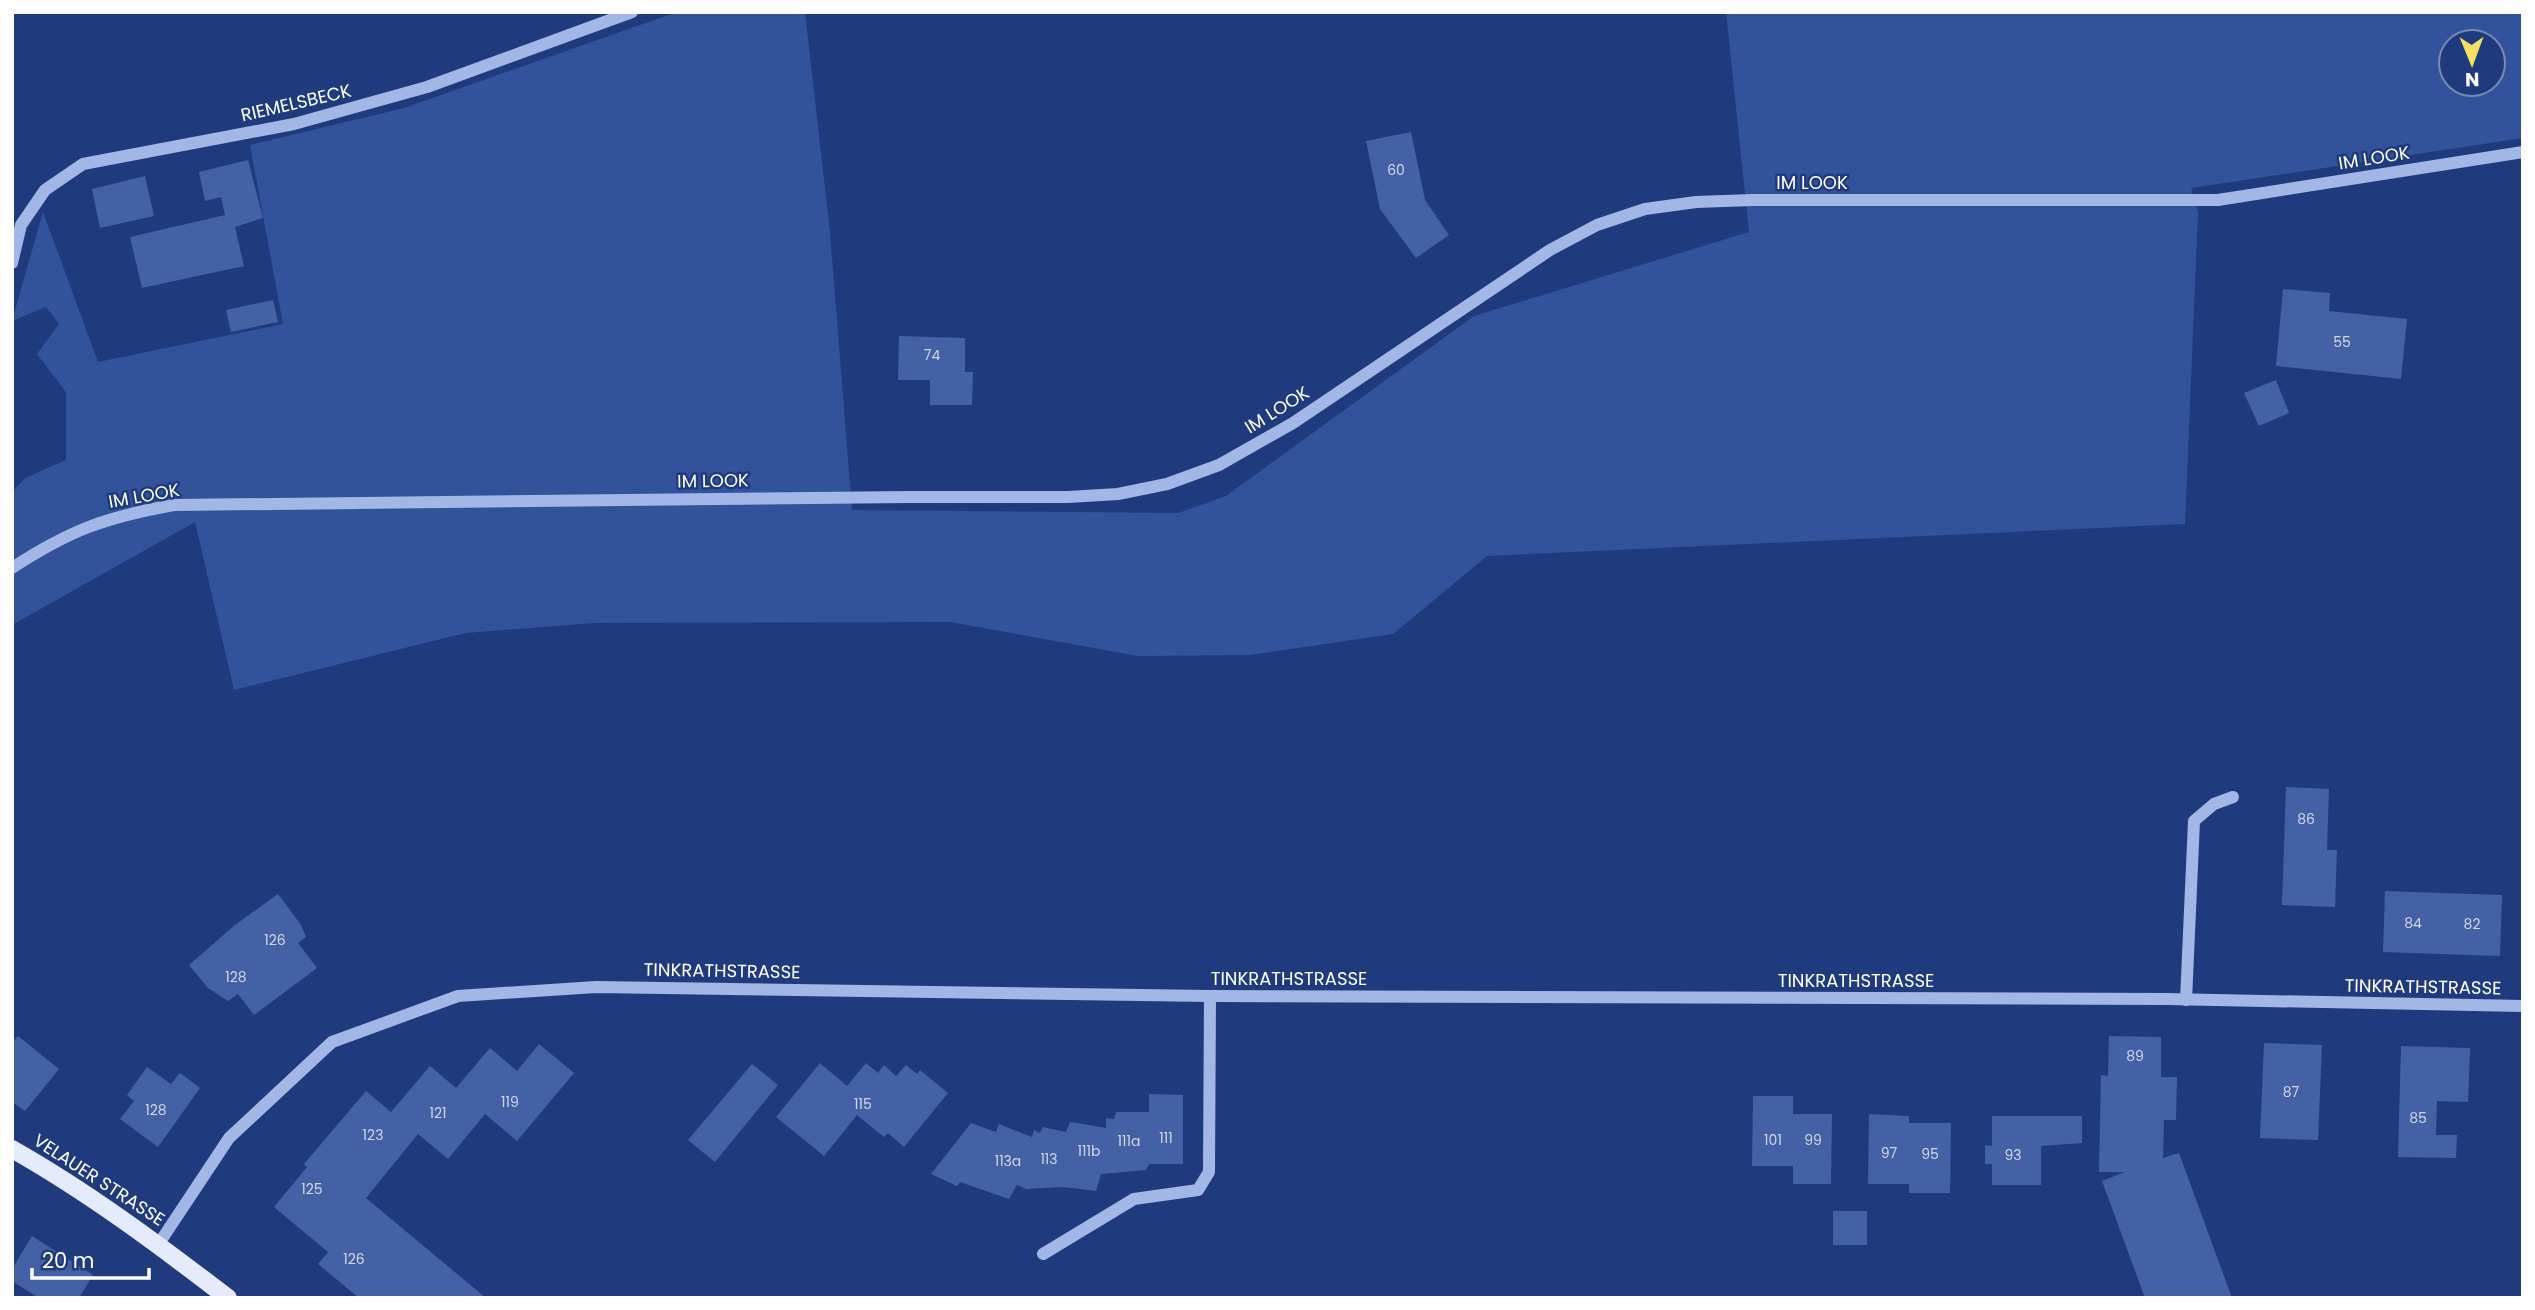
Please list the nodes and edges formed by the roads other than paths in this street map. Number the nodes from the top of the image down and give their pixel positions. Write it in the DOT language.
graph roads {
  1 [pos="632,12"];
  2 [pos="2523,152"];
  3 [pos="12,263"];
  4 [pos="12,568"];
  5 [pos="2233,797"];
  6 [pos="1210,996"];
  7 [pos="2186,1000"];
  8 [pos="2523,1006"];
  9 [pos="12,1149"];
  10 [pos="158,1245"];
  11 [pos="1043,1254"];
  12 [pos="228,1298"];
  1 -- 3 [label="street, RIEMELSBECK"];
  2 -- 4 [label="street, IM LOOK"];
  5 -- 7 [label="street"];
  6 -- 7 [label="street, TINKRATHSTRASSE"];
  6 -- 10 [label="street, TINKRATHSTRASSE"];
  6 -- 11 [label="street"];
  7 -- 8 [label="street, TINKRATHSTRASSE"];
  9 -- 10 [label="main road, VELAUER STRASSE"];
  10 -- 12 [label="main road, VELAUER STRASSE"];
}
